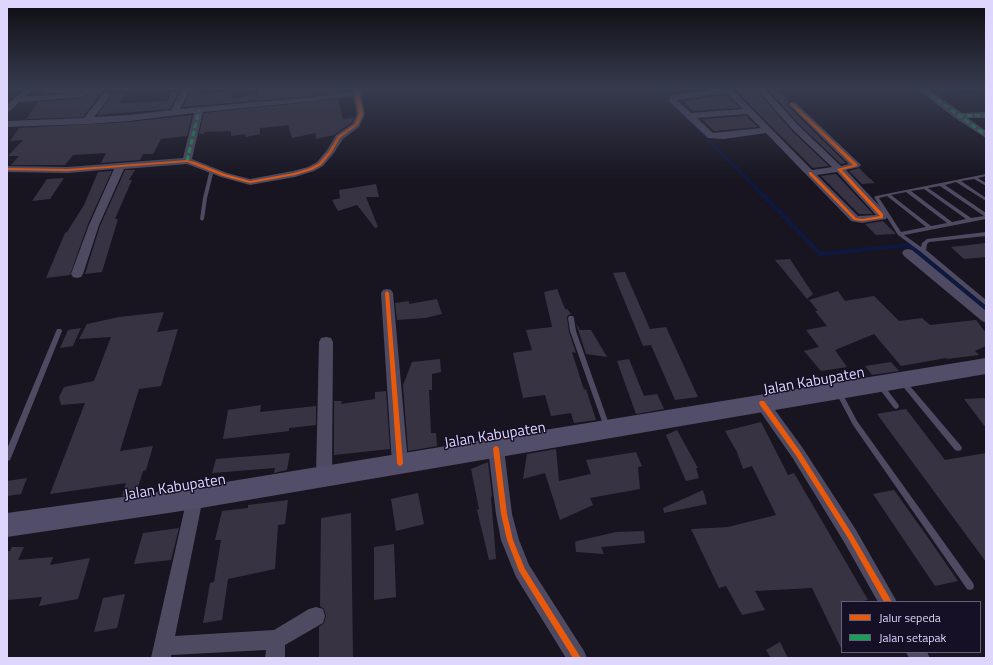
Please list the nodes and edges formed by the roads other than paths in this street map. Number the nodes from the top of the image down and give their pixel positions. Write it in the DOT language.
graph roads {
  1 [pos="114,119"];
  2 [pos="197,119"];
  3 [pos="359,119"];
  4 [pos="693,119"];
  5 [pos="757,119"];
  6 [pos="788,119"];
  7 [pos="808,119"];
  8 [pos="962,119"];
  9 [pos="86,121"];
  10 [pos="7,124"];
  11 [pos="768,130"];
  12 [pos="986,136"];
  13 [pos="187,161"];
  14 [pos="120,166"];
  15 [pos="7,168"];
  16 [pos="839,169"];
  17 [pos="212,170"];
  18 [pos="810,173"];
  19 [pos="986,175"];
  20 [pos="974,177"];
  21 [pos="957,181"];
  22 [pos="941,184"];
  23 [pos="986,185"];
  24 [pos="924,188"];
  25 [pos="907,191"];
  26 [pos="888,195"];
  27 [pos="986,200"];
  28 [pos="986,216"];
  29 [pos="202,219"];
  30 [pos="970,220"];
  31 [pos="951,224"];
  32 [pos="930,228"];
  33 [pos="900,234"];
  34 [pos="986,234"];
  35 [pos="923,251"];
  36 [pos="908,253"];
  37 [pos="77,274"];
  38 [pos="387,293"];
  39 [pos="983,299"];
  40 [pos="986,303"];
  41 [pos="571,318"];
  42 [pos="986,318"];
  43 [pos="59,331"];
  44 [pos="326,342"];
  45 [pos="986,366"];
  46 [pos="901,380"];
  47 [pos="878,383"];
  48 [pos="838,390"];
  49 [pos="762,403"];
  50 [pos="896,406"];
  51 [pos="608,429"];
  52 [pos="958,448"];
  53 [pos="496,449"];
  54 [pos="7,458"];
  55 [pos="400,463"];
  56 [pos="324,475"];
  57 [pos="195,498"];
  58 [pos="7,525"];
  59 [pos="970,586"];
  60 [pos="887,601"];
  61 [pos="316,616"];
  62 [pos="275,649"];
  63 [pos="163,652"];
  64 [pos="577,658"];
  1 -- 9 [label="street"];
  2 -- 13 [label="street"];
  3 -- 17 [label="street"];
  4 -- 11 [label="street"];
  5 -- 11 [label="street"];
  6 -- 16 [label="street"];
  7 -- 16 [label="street"];
  8 -- 12 [label="street"];
  9 -- 10 [label="street"];
  11 -- 18 [label="street"];
  13 -- 14 [label="street"];
  13 -- 17 [label="street"];
  14 -- 15 [label="street"];
  14 -- 37 [label="street"];
  16 -- 18 [label="street"];
  16 -- 18 [label="street"];
  17 -- 29 [label="lane"];
  19 -- 20 [label="lane"];
  20 -- 21 [label="lane"];
  20 -- 23 [label="lane"];
  21 -- 22 [label="lane"];
  21 -- 27 [label="lane"];
  22 -- 24 [label="lane"];
  22 -- 28 [label="lane"];
  24 -- 25 [label="lane"];
  24 -- 30 [label="lane"];
  25 -- 26 [label="lane"];
  25 -- 31 [label="lane"];
  26 -- 32 [label="lane"];
  26 -- 33 [label="lane"];
  28 -- 30 [label="lane"];
  30 -- 31 [label="lane"];
  31 -- 32 [label="lane"];
  32 -- 33 [label="lane"];
  33 -- 35 [label="lane"];
  34 -- 35 [label="lane"];
  35 -- 39 [label="lane"];
  36 -- 42 [label="street"];
  38 -- 55 [label="street"];
  39 -- 40 [label="lane"];
  41 -- 51 [label="lane"];
  43 -- 54 [label="lane"];
  44 -- 56 [label="street"];
  45 -- 46 [label="main road, Jalan Kabupaten"];
  46 -- 47 [label="main road, Jalan Kabupaten"];
  46 -- 52 [label="lane"];
  47 -- 48 [label="main road, Jalan Kabupaten"];
  47 -- 50 [label="lane"];
  48 -- 49 [label="main road, Jalan Kabupaten"];
  48 -- 59 [label="lane"];
  49 -- 51 [label="main road, Jalan Kabupaten"];
  49 -- 60 [label="street"];
  51 -- 53 [label="main road, Jalan Kabupaten"];
  53 -- 55 [label="main road, Jalan Kabupaten"];
  53 -- 64 [label="street"];
  55 -- 56 [label="main road, Jalan Kabupaten"];
  56 -- 57 [label="main road, Jalan Kabupaten"];
  57 -- 58 [label="main road, Jalan Kabupaten"];
  57 -- 63 [label="street"];
  61 -- 62 [label="street"];
  62 -- 63 [label="street"];
}
